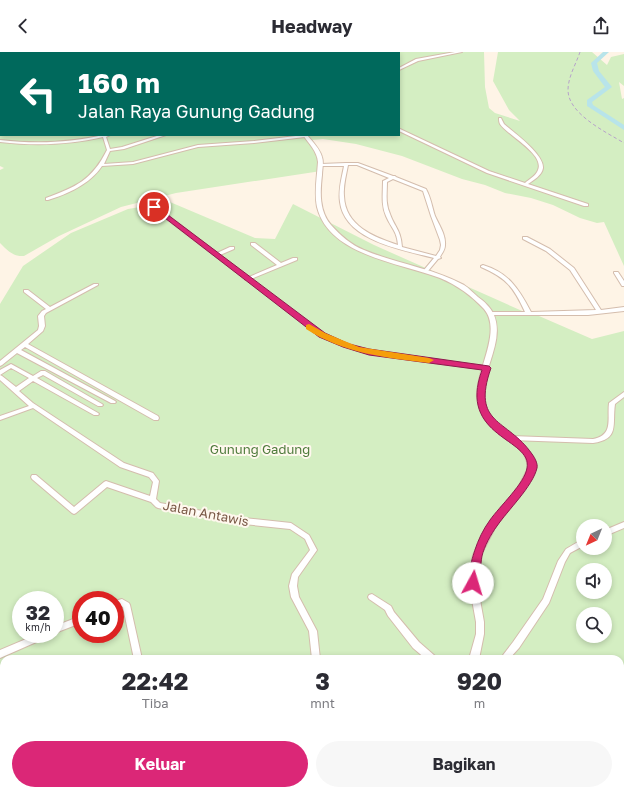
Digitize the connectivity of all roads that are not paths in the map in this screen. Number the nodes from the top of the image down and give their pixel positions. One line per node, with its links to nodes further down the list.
1 (460, 52): 2 (street)
2 (400, 68)
3 (500, 119): 15 (street)
4 (400, 130): 15 (street)
5 (106, 136): 9 (street); 10 (street)
6 (161, 136): 10 (street)
7 (298, 136): 12 (street)
8 (306, 136): 13 (street)
9 (0, 141)
10 (109, 150): 12 (street)
11 (346, 164): 13 (street); 14 (street); 21 (street)
12 (103, 165): 16 (street)
13 (321, 165): 28 (street)
14 (395, 177): 21 (street); 24 (street)
15 (526, 184): 17 (street)
16 (48, 199)
17 (586, 205)
18 (154, 207): 23 (street)
19 (525, 238): 36 (street)
20 (253, 244): 26 (street)
21 (400, 247): 24 (street)
22 (232, 248): 23 (street)
23 (216, 255): 30 (street)
24 (439, 258): 28 (street)
25 (295, 259): 26 (street)
26 (281, 265): 30 (street)
27 (483, 266): 38 (street)
28 (426, 270): 37 (street)
29 (616, 273): 32 (street)
30 (247, 279): 42 (street)
31 (96, 285): 34 (street)
32 (624, 285)
33 (26, 291): 34 (street)
34 (50, 309): 39 (street)
35 (624, 309): 36 (street)
36 (600, 312): 38 (street)
37 (491, 314): 38 (street); 42 (street)
38 (529, 314)
39 (24, 344): 40 (street); 53 (street)
40 (16, 350): 41 (street); 48 (street)
41 (0, 364)
42 (486, 368): 54 (street)
43 (0, 373): 45 (street)
44 (0, 377): 46 (street, Jalan Antawis)
45 (33, 378): 46 (street); 49 (street); 51 (street)
46 (16, 390): 50 (street, Jalan Antawis)
47 (624, 394): 54 (street)
48 (113, 402)
49 (100, 405)
50 (34, 406): 52 (street); 56 (street, Jalan Antawis)
51 (96, 414)
52 (0, 418)
53 (156, 418)
54 (511, 438): 67 (street)
55 (34, 477): 56 (street)
56 (153, 500): 65 (street, Jalan Antawis)
57 (624, 525): 58 (street)
58 (612, 530)
59 (576, 546): 68 (street)
60 (372, 597): 66 (street)
61 (124, 604): 64 (street)
62 (26, 643): 63 (street)
63 (0, 654)
64 (137, 655)
65 (316, 655)
66 (427, 655)
67 (475, 655)
68 (507, 655)

